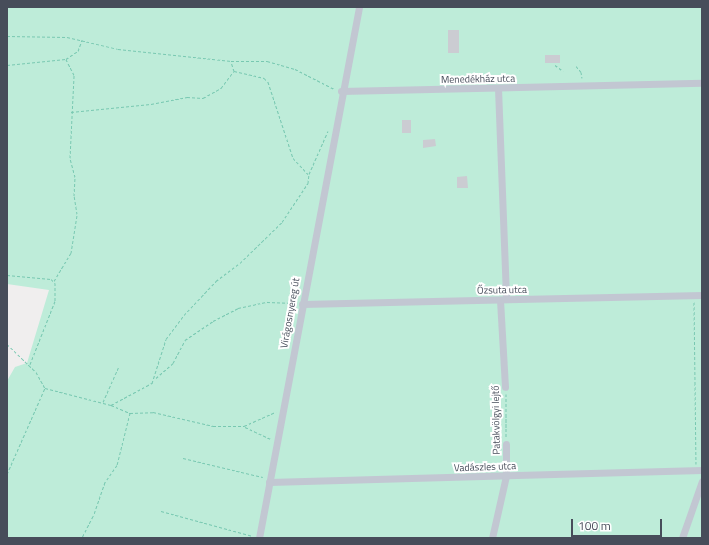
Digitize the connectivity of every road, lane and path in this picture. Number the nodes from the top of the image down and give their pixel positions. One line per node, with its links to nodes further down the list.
1 (359, 7): 14 (street)
2 (7, 36): 3 (path)
3 (82, 40): 4 (path); 5 (path)
4 (66, 59): 6 (path); 15 (path)
5 (231, 61): 9 (path); 14 (path)
6 (7, 65)
7 (555, 65): 10 (path)
8 (576, 66): 12 (path)
9 (234, 71): 15 (path); 17 (path)
10 (564, 71)
11 (702, 83): 12 (street, Menedékház utca)
12 (582, 87): 13 (street, Menedékház utca)
13 (498, 88): 14 (street, Menedékház utca); 22 (street, Patakvölgyi lejtő)
14 (341, 91): 16 (street, Virágosnyereg út)
15 (70, 112): 19 (path)
16 (335, 126): 17 (path); 23 (street, Virágosnyereg út)
17 (309, 174): 27 (path)
18 (7, 275): 19 (path)
19 (54, 281): 25 (path)
20 (694, 295): 21 (street, Őzsuta utca); 22 (street, Őzsuta utca); 38 (path)
21 (702, 295)
22 (503, 300): 23 (street, Őzsuta utca); 28 (street, Patakvölgyi lejtő)
23 (302, 304): 27 (path); 32 (street, Virágosnyereg út)
24 (7, 344): 25 (path)
25 (30, 364): 29 (path)
26 (119, 366): 30 (path)
27 (154, 379): 31 (path)
28 (506, 387): 36 (path, Patakvölgyi lejtő)
29 (45, 388): 30 (path); 39 (path)
30 (103, 403): 31 (path)
31 (111, 405): 33 (path)
32 (283, 409): 34 (path); 35 (street, Virágosnyereg út)
33 (130, 413): 34 (path); 44 (path)
34 (244, 426): 35 (path)
35 (277, 442): 41 (street, Virágosnyereg út)
36 (506, 444): 40 (street, Patakvölgyi lejtő)
37 (183, 458): 41 (path)
38 (699, 470): 40 (street, Vadászles utca)
39 (7, 474)
40 (506, 476): 41 (street, Vadászles utca); 46 (street, Patakvölgyi lejtő)
41 (269, 480): 45 (street, Virágosnyereg út)
42 (702, 481): 47 (street)
43 (161, 511): 45 (path)
44 (82, 538)
45 (259, 538)
46 (492, 538)
47 (682, 538)

